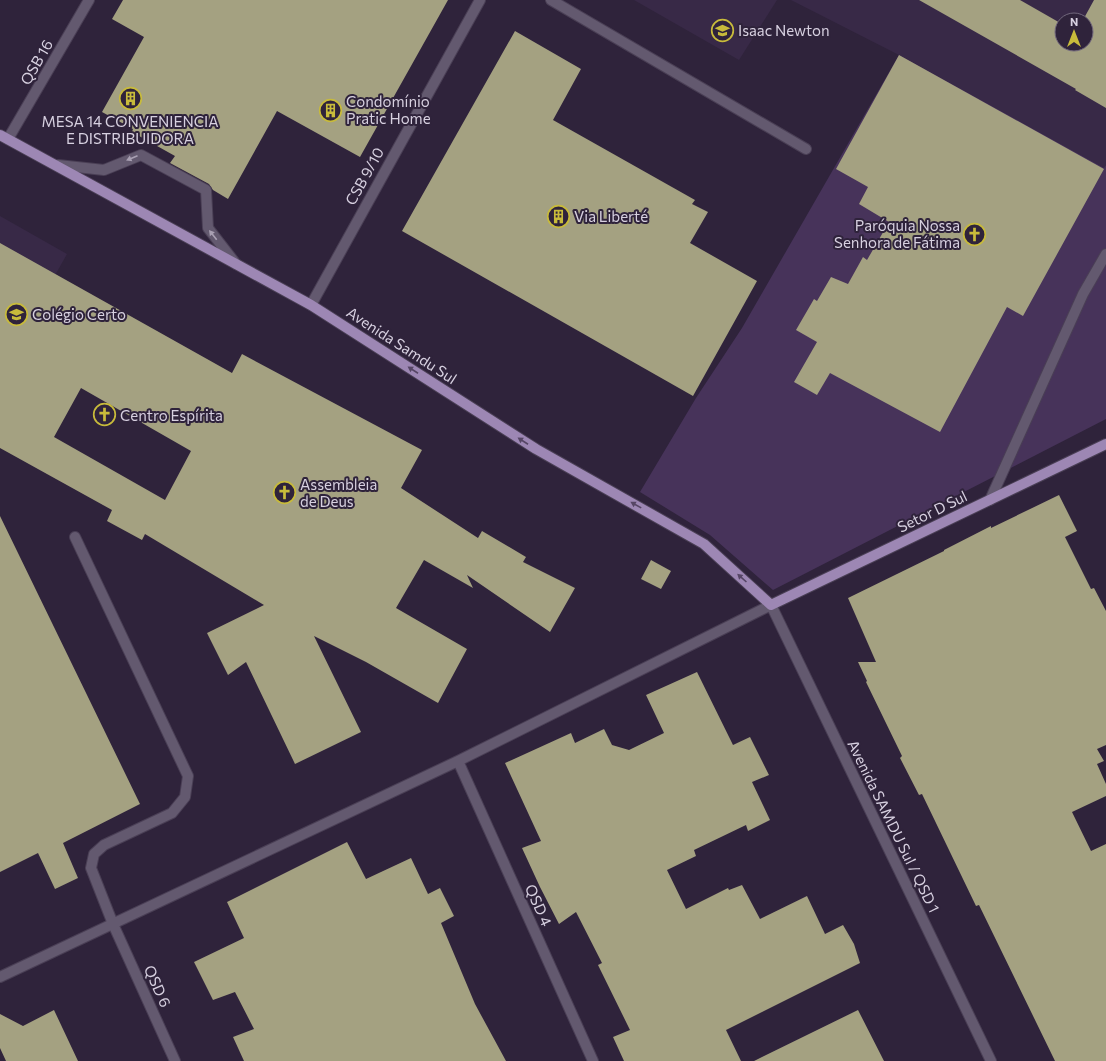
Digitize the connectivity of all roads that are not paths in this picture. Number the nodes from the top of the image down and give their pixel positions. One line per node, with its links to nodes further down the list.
1 (89, 0): 4 (street, QSB 16)
2 (480, 0): 9 (street, CSB 9/10)
3 (551, 0): 5 (street)
4 (4, 137): 6 (main road, Avenida Samdu Sul)
5 (806, 149)
6 (58, 165): 8 (main road, Avenida Samdu Sul); 8 (street, one-way to 6)
7 (1106, 254): 11 (street)
8 (237, 266): 9 (main road, Avenida Samdu Sul)
9 (311, 305): 13 (main road, Avenida Samdu Sul, one-way to 9)
10 (1105, 447): 11 (main road, Setor D Sul)
11 (990, 500): 13 (main road, Setor D Sul)
12 (76, 537): 15 (street, QSD 6)
13 (771, 605): 14 (street); 19 (street, Avenida SAMDU Sul / QSD 1)
14 (458, 761): 15 (street); 18 (street, QSD 4)
15 (113, 924): 16 (street); 17 (street, QSD 6)
16 (0, 977)
17 (175, 1061)
18 (593, 1061)
19 (991, 1061)

